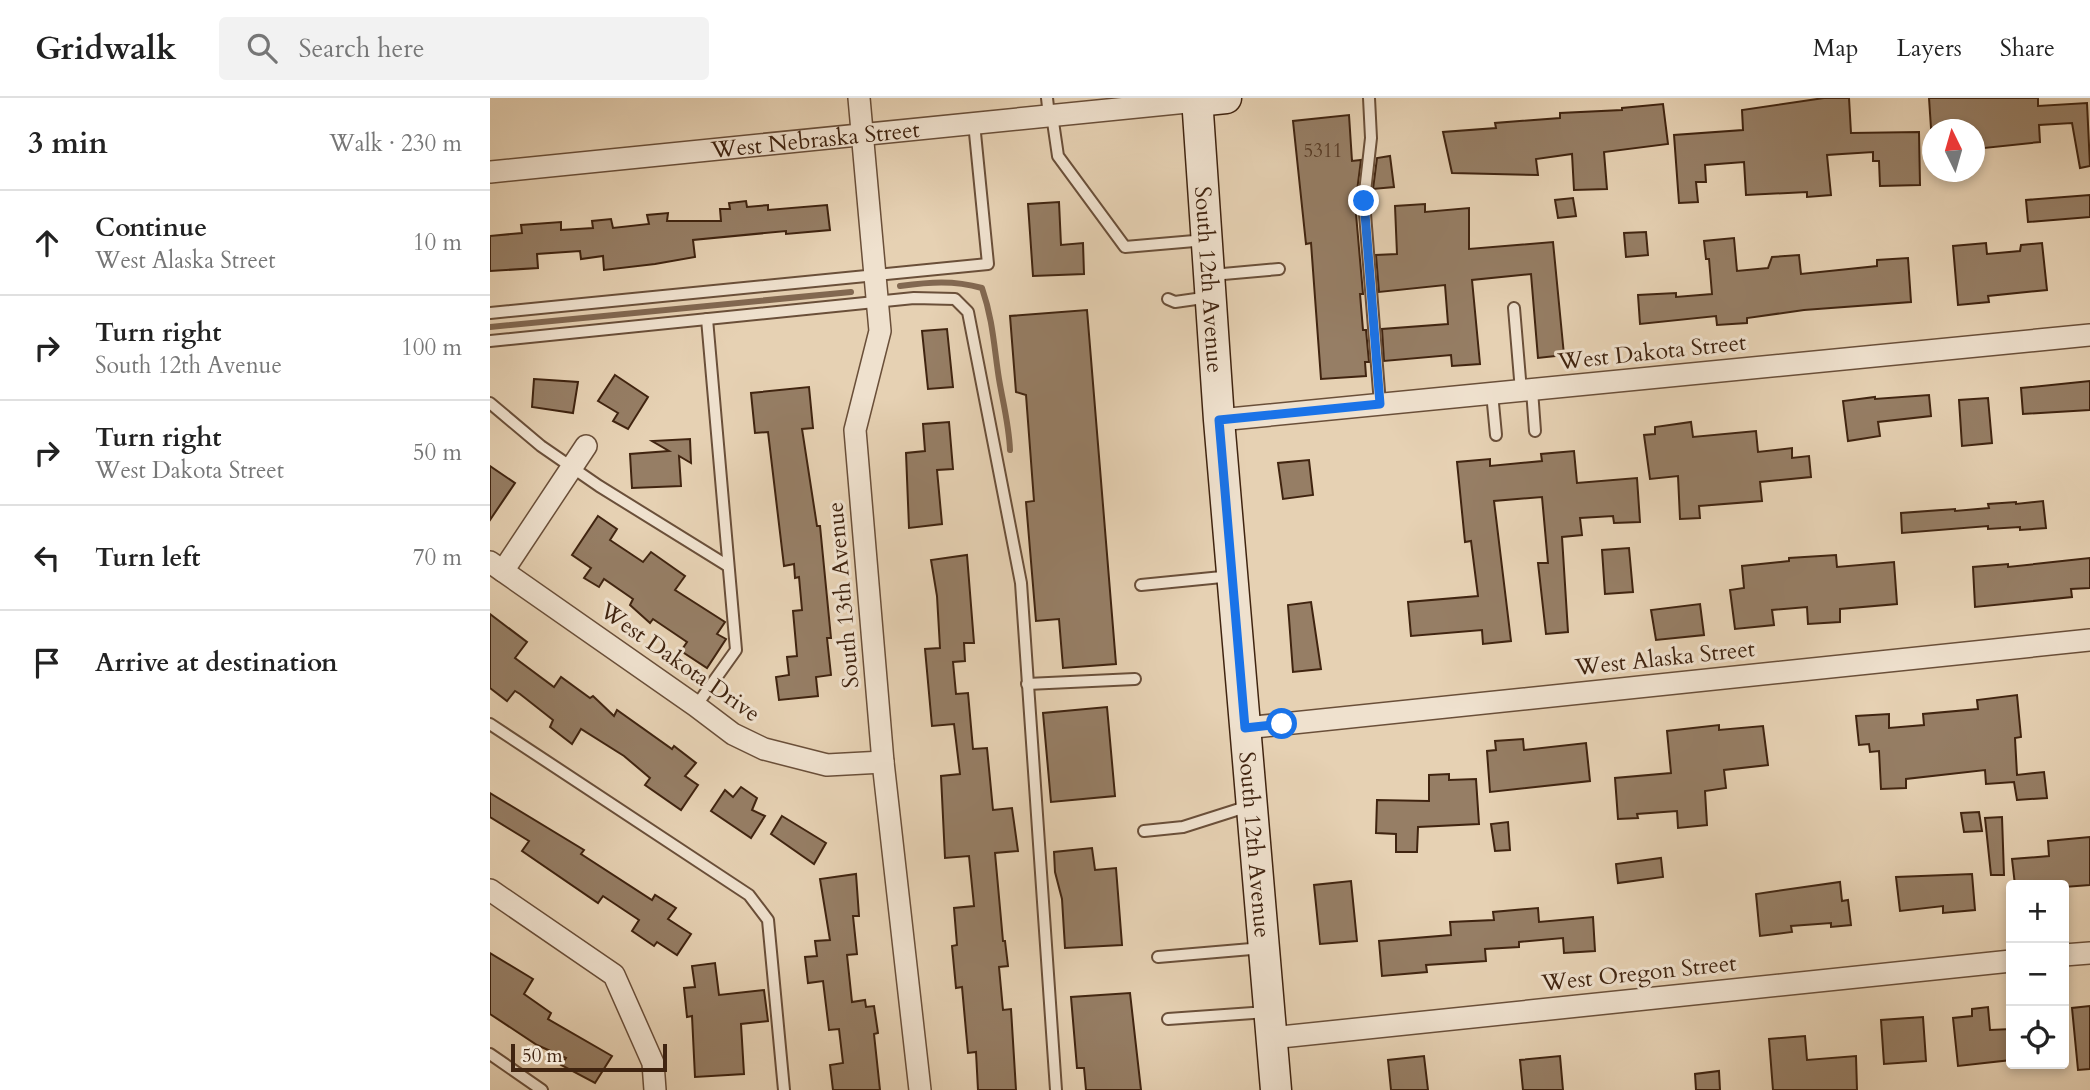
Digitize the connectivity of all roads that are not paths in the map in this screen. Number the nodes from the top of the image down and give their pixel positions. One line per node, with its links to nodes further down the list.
1 (859, 98): 7 (street, South 13th Avenue)
2 (1369, 98): 23 (lane)
3 (1207, 99): 4 (street, West Nebraska Street); 9 (main road, South 12th Avenue)
4 (1119, 103): 5 (street, West Nebraska Street)
5 (1049, 110): 6 (street, West Nebraska Street); 9 (lane)
6 (974, 123): 7 (street, West Nebraska Street); 11 (lane)
7 (863, 135): 8 (street, West Nebraska Street); 11 (street, South 13th Avenue)
8 (490, 172)
9 (1207, 240): 12 (main road, South 12th Avenue)
10 (1279, 269): 12 (lane)
11 (876, 275): 14 (street, South 13th Avenue); 16 (lane)
12 (1210, 286): 13 (lane); 24 (main road, South 12th Avenue)
13 (1168, 299)
14 (879, 302): 17 (lane); 35 (lane); 39 (street, South 13th Avenue)
15 (1514, 308): 20 (lane)
16 (490, 313)
17 (707, 319): 19 (lane); 29 (lane)
18 (2090, 335): 20 (street, West Dakota Street)
19 (490, 341)
20 (1527, 390): 21 (street, West Dakota Street); 25 (lane)
21 (1492, 393): 23 (street, West Dakota Street); 26 (lane)
22 (490, 403): 28 (lane)
23 (1380, 404): 24 (street, West Dakota Street)
24 (1219, 420): 31 (main road, South 12th Avenue)
25 (1535, 431)
26 (1496, 435)
27 (586, 446): 28 (street, West Dakota Drive)
28 (572, 467): 29 (lane); 30 (street, West Dakota Drive)
29 (728, 566): 36 (lane)
30 (496, 567): 36 (street, West Dakota Drive)
31 (1232, 576): 32 (lane); 38 (main road, South 12th Avenue)
32 (1141, 585)
33 (2090, 640): 38 (street, West Alaska Street)
34 (1135, 679): 35 (lane)
35 (1027, 684): 55 (lane)
36 (696, 706): 39 (street, West Dakota Drive)
37 (490, 724): 53 (lane)
38 (1245, 728): 40 (main road, South 12th Avenue)
39 (883, 762): 54 (street, South 13th Avenue)
40 (1252, 805): 41 (lane); 43 (main road, South 12th Avenue)
41 (1144, 831)
42 (490, 890): 52 (street)
43 (1264, 948): 46 (lane); 49 (main road, South 12th Avenue)
44 (2090, 953): 45 (street)
45 (2069, 955)
46 (1158, 957)
47 (2006, 961): 49 (street, West Oregon Street)
48 (1168, 1020): 49 (lane)
49 (1270, 1025): 56 (main road, South 12th Avenue)
50 (490, 1054): 51 (lane)
51 (542, 1090)
52 (655, 1090)
53 (785, 1090)
54 (920, 1090)
55 (1056, 1090)
56 (1276, 1090)

